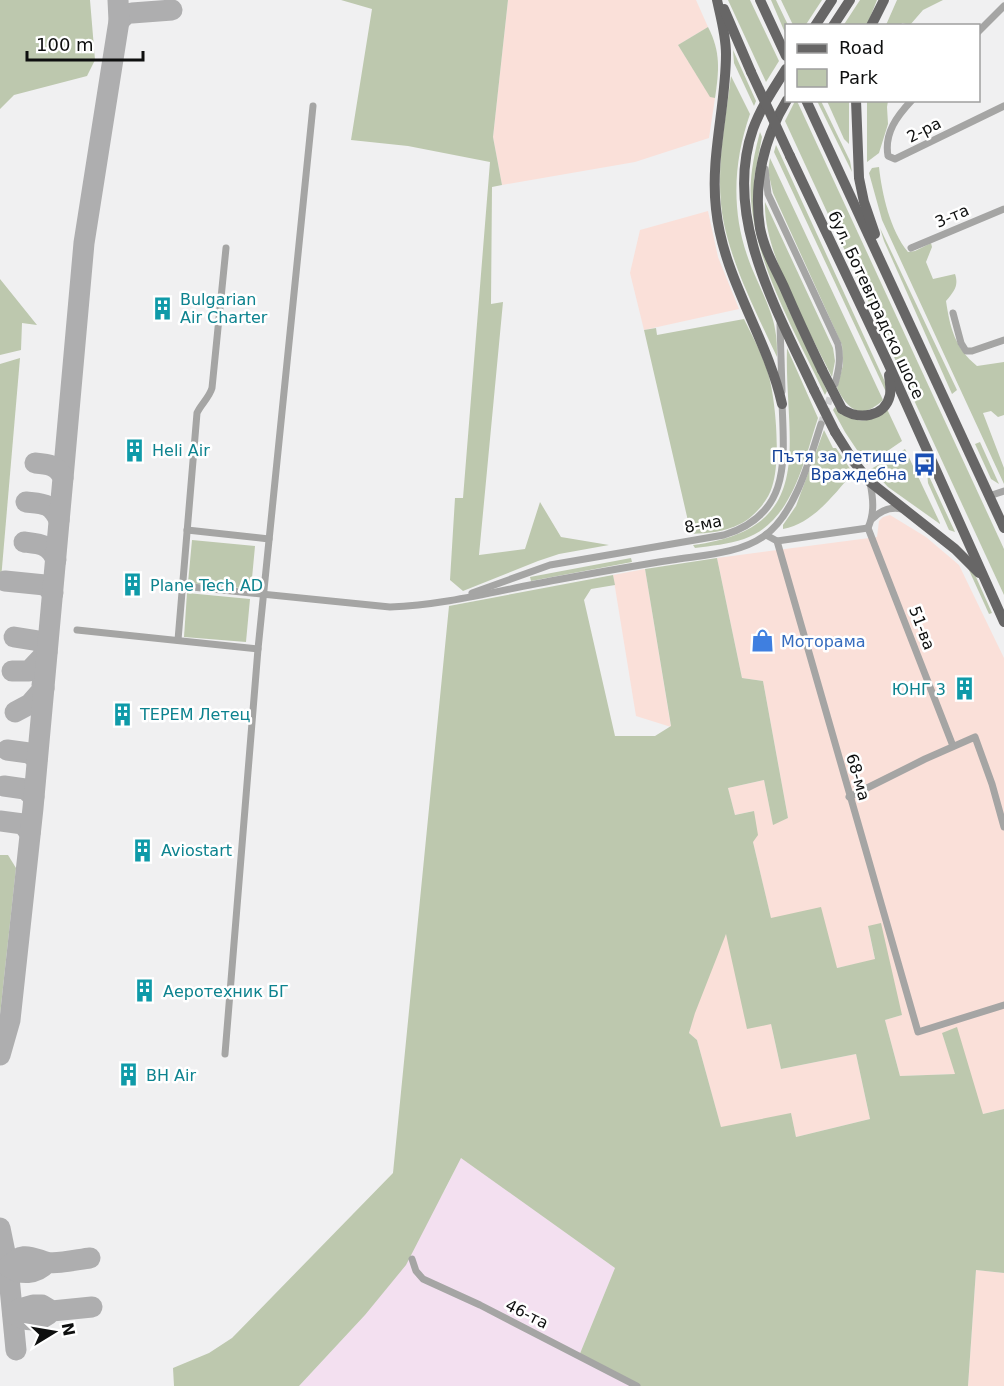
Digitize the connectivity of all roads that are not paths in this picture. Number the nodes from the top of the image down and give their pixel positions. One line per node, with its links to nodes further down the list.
1 (719, 0): 27 (main road, бул. Ботевградско шосе, bridge); 29 (main road)
2 (760, 0): 11 (main road)
3 (832, 0): 7 (main road)
4 (850, 0): 8 (main road)
5 (884, 0): 9 (main road)
6 (1004, 6): 10 (street)
7 (816, 24)
8 (834, 24)
9 (873, 24)
10 (980, 30)
11 (785, 55)
12 (785, 71): 24 (main road)
13 (786, 102): 19 (main road)
14 (807, 102): 26 (main road, бул. Ботевградско шосе)
15 (856, 102): 26 (main road)
16 (910, 102): 18 (street, 2-ра)
17 (313, 106): 40 (street)
18 (1004, 106)
19 (771, 134): 27 (main road, bridge); 28 (street)
20 (1004, 208): 22 (street, 3-та)
21 (226, 248): 38 (street)
22 (911, 248)
23 (953, 313): 25 (street)
24 (780, 316): 29 (street, 8-ма); 31 (main road, bridge)
25 (1004, 340)
26 (918, 343): 33 (main road, бул. Ботевградско шосе)
27 (888, 363): 44 (main road, бул. Ботевградско шосе)
28 (835, 384)
29 (782, 404): 42 (street, 8-ма)
30 (821, 424): 39 (street, 8-ма)
31 (870, 482): 34 (main road); 35 (street)
32 (1004, 491): 33 (street)
33 (989, 496): 37 (main road, бул. Ботевградско шосе)
34 (906, 510): 35 (street); 44 (main road)
35 (872, 519): 36 (street)
36 (868, 528): 41 (street); 52 (street, 51-ва)
37 (1004, 528)
38 (186, 530): 40 (street); 45 (street)
39 (766, 535): 41 (street); 43 (street, 8-ма)
40 (269, 539): 46 (street)
41 (777, 540): 53 (street, 68-ма)
42 (682, 542): 43 (street); 47 (street, 8-ма)
43 (685, 558): 47 (street, 8-ма)
44 (984, 579): 48 (main road, бул. Ботевградско шосе)
45 (182, 586): 46 (street, 8-ма); 50 (street)
46 (263, 594): 47 (street, 8-ма); 51 (street)
47 (449, 601)
48 (1004, 622)
49 (77, 630): 50 (street)
50 (178, 640): 51 (street)
51 (258, 649): 56 (street)
52 (953, 746): 53 (street); 54 (street)
53 (849, 797): 55 (street, 68-ма)
54 (1004, 827)
55 (1004, 1005)
56 (225, 1054)
57 (412, 1260): 58 (street, 46-та)
58 (638, 1386)

